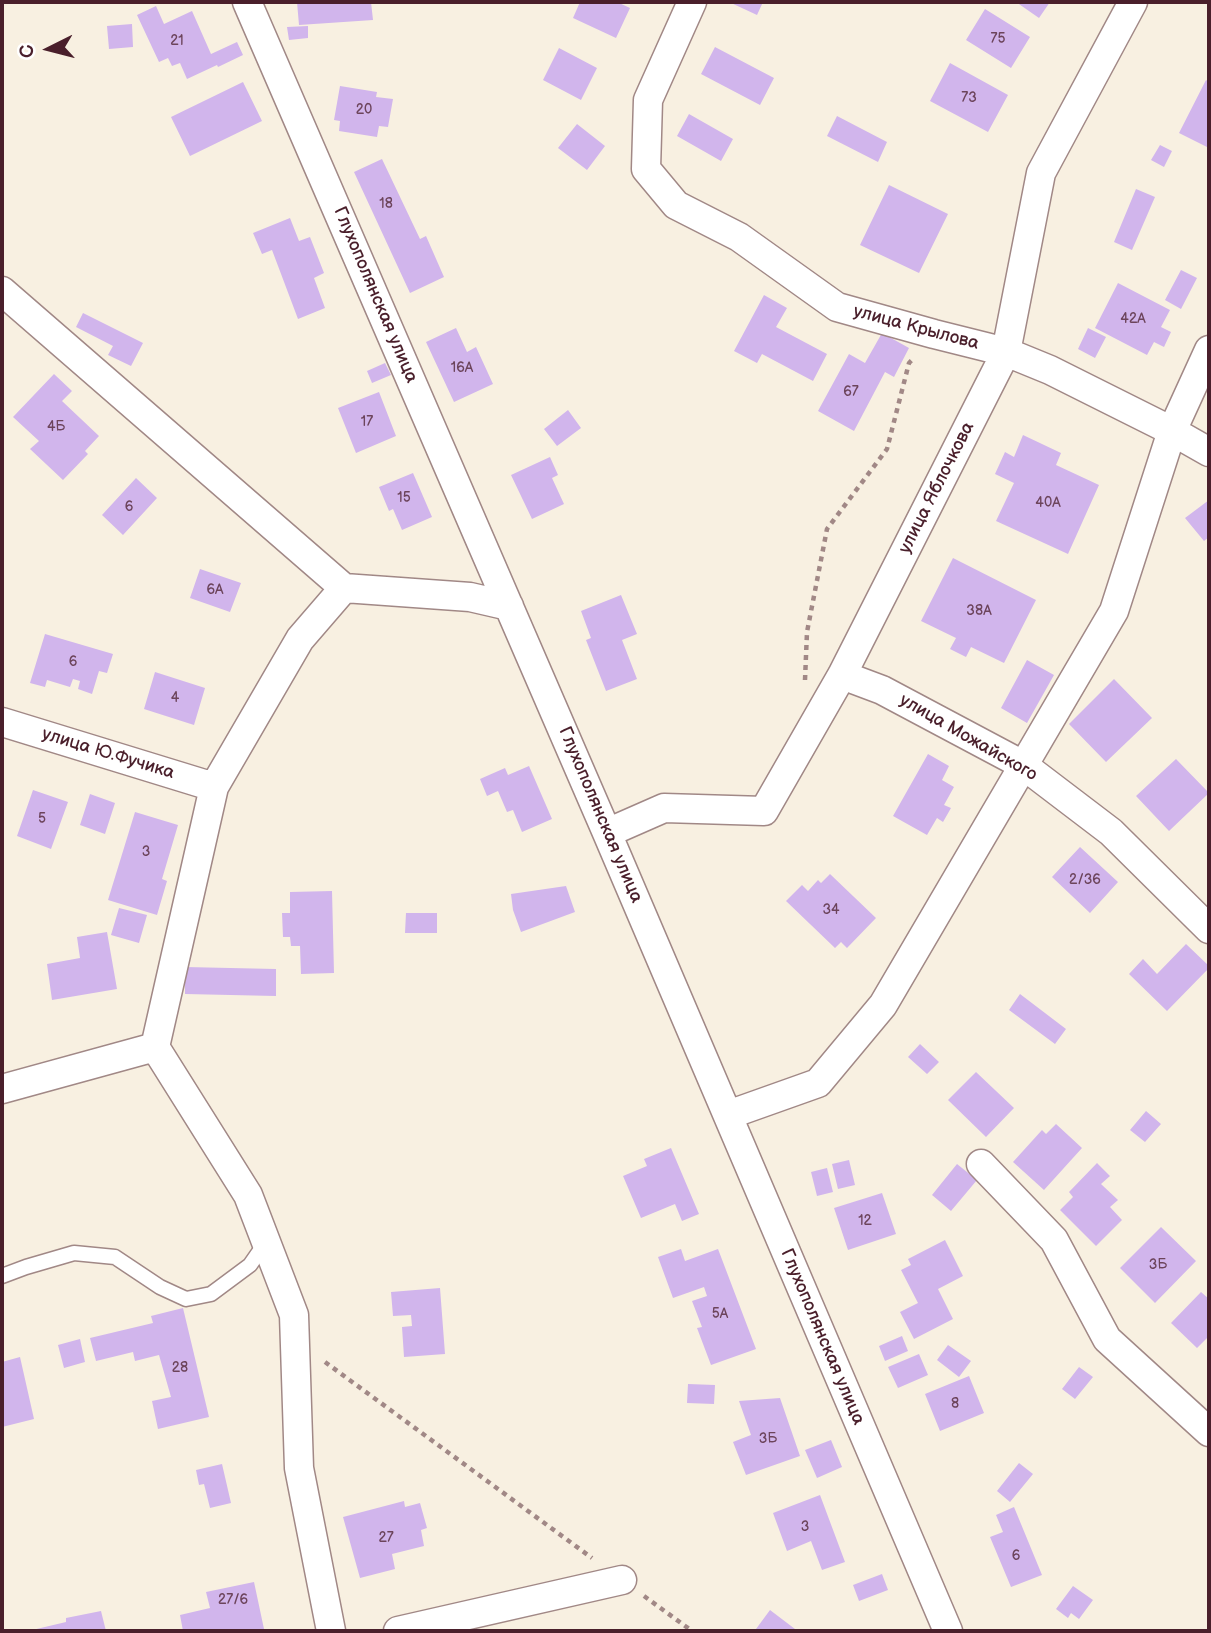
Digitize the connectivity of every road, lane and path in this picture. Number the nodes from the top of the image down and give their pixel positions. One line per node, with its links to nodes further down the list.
1 (692, 2): 5 (street, улица Крылова)
2 (1133, 2): 7 (street, улица Яблочкова)
3 (249, 3): 11 (street, Глухополянская улица)
4 (2, 291): 10 (street)
5 (934, 334): 7 (street, улица Крылова); 13 (path)
6 (1209, 350): 8 (street)
7 (1006, 352): 8 (street, улица Крылова); 12 (street, улица Яблочкова)
8 (1172, 431): 9 (street, улица Крылова); 15 (street)
9 (1209, 452)
10 (344, 589): 11 (street); 16 (street)
11 (509, 606): 17 (street, Глухополянская улица)
12 (842, 675): 15 (street, улица Можайского); 17 (street, улица Яблочкова)
13 (804, 688)
14 (2, 722): 16 (street, улица Ю.Фучика)
15 (1023, 765): 18 (street, улица Можайского); 21 (street)
16 (214, 787): 19 (street)
17 (607, 832): 21 (street, Глухополянская улица)
18 (1209, 929)
19 (155, 1047): 20 (street); 23 (street)
20 (2, 1089)
21 (728, 1115): 31 (street, Глухополянская улица)
22 (981, 1164): 26 (street)
23 (266, 1242): 24 (lane); 25 (street)
24 (2, 1276)
25 (296, 1341): 27 (path); 28 (street)
26 (1209, 1432)
27 (622, 1580): 29 (street); 30 (path)
28 (331, 1631)
29 (398, 1631)
30 (692, 1631)
31 (947, 1631)

